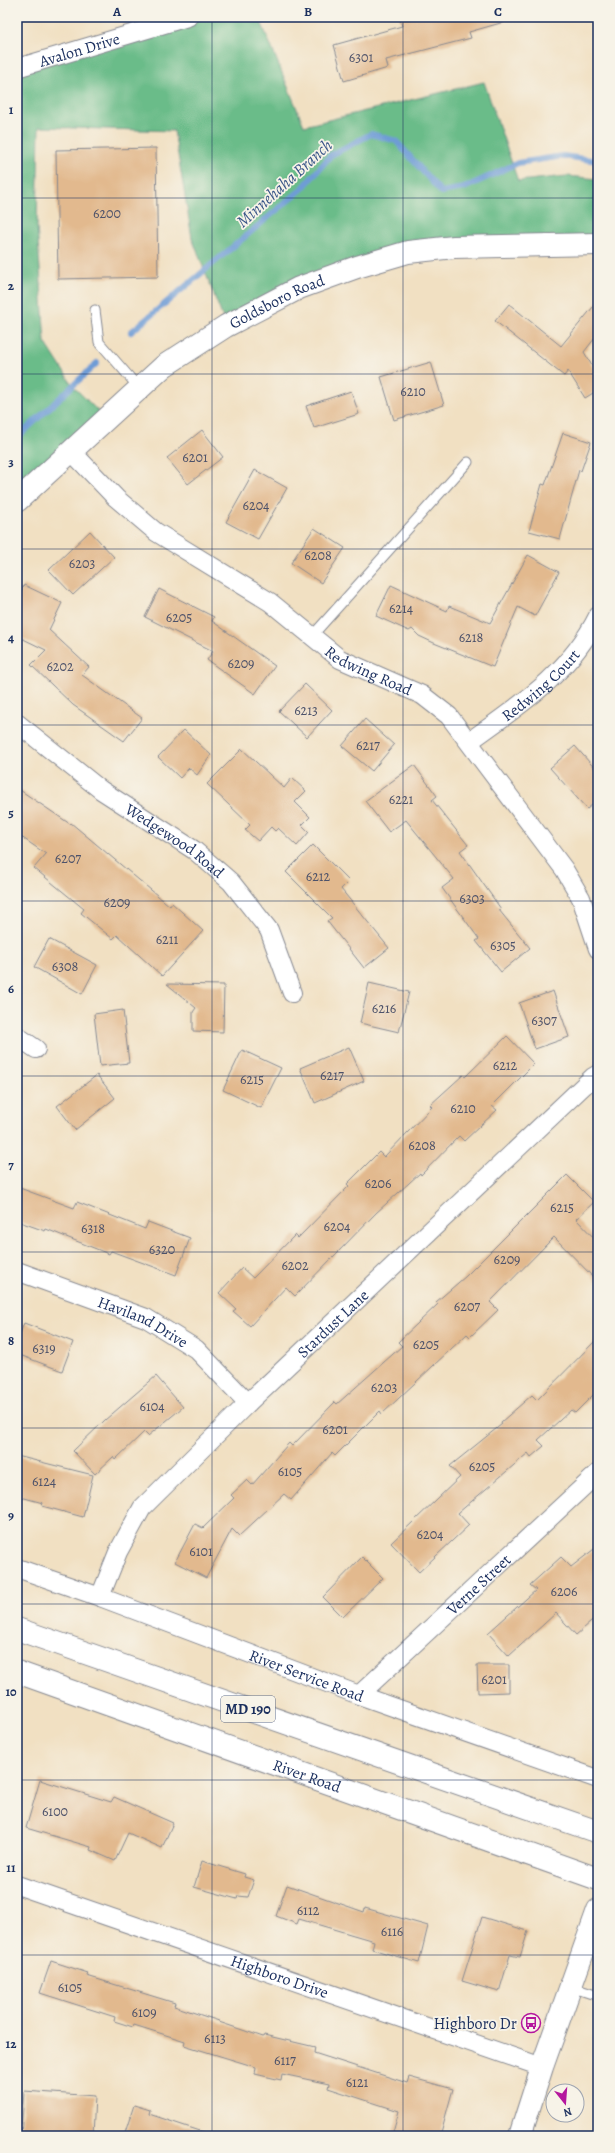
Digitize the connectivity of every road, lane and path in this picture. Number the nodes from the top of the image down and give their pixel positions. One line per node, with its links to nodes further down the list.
1 (188, 17): 2 (street, Avalon Drive)
2 (17, 68)
3 (598, 244): 5 (main road, Goldsboro Road)
4 (95, 310): 5 (lane)
5 (140, 389): 6 (main road, Goldsboro Road)
6 (72, 452): 8 (main road, Goldsboro Road); 10 (street, Redwing Road)
7 (468, 462): 10 (lane)
8 (17, 501)
9 (598, 616): 12 (street, Redwing Court)
10 (312, 636): 12 (street, Redwing Road)
11 (17, 723): 14 (street, Wedgewood Road)
12 (470, 741): 13 (street, Redwing Road)
13 (598, 949)
14 (292, 992)
15 (17, 1036): 16 (street)
16 (36, 1049)
17 (598, 1074): 19 (street, Stardust Lane)
18 (17, 1271): 19 (street, Haviland Drive)
19 (248, 1403): 22 (street, Stardust Lane)
20 (598, 1473): 25 (street, Verne Street)
21 (17, 1568): 22 (street, River Service Road)
22 (100, 1597): 25 (street, River Service Road)
23 (17, 1629): 27 (main road, MD 190)
24 (17, 1672): 28 (main road, River Road / MD 190)
25 (359, 1694): 26 (street, River Service Road)
26 (598, 1780)
27 (598, 1832)
28 (598, 1879)
29 (17, 1885): 33 (street, Highboro Drive)
30 (598, 1910): 31 (main road)
31 (571, 1987): 32 (lane); 33 (main road)
32 (598, 1996)
33 (542, 2067): 34 (main road)
34 (520, 2136)

